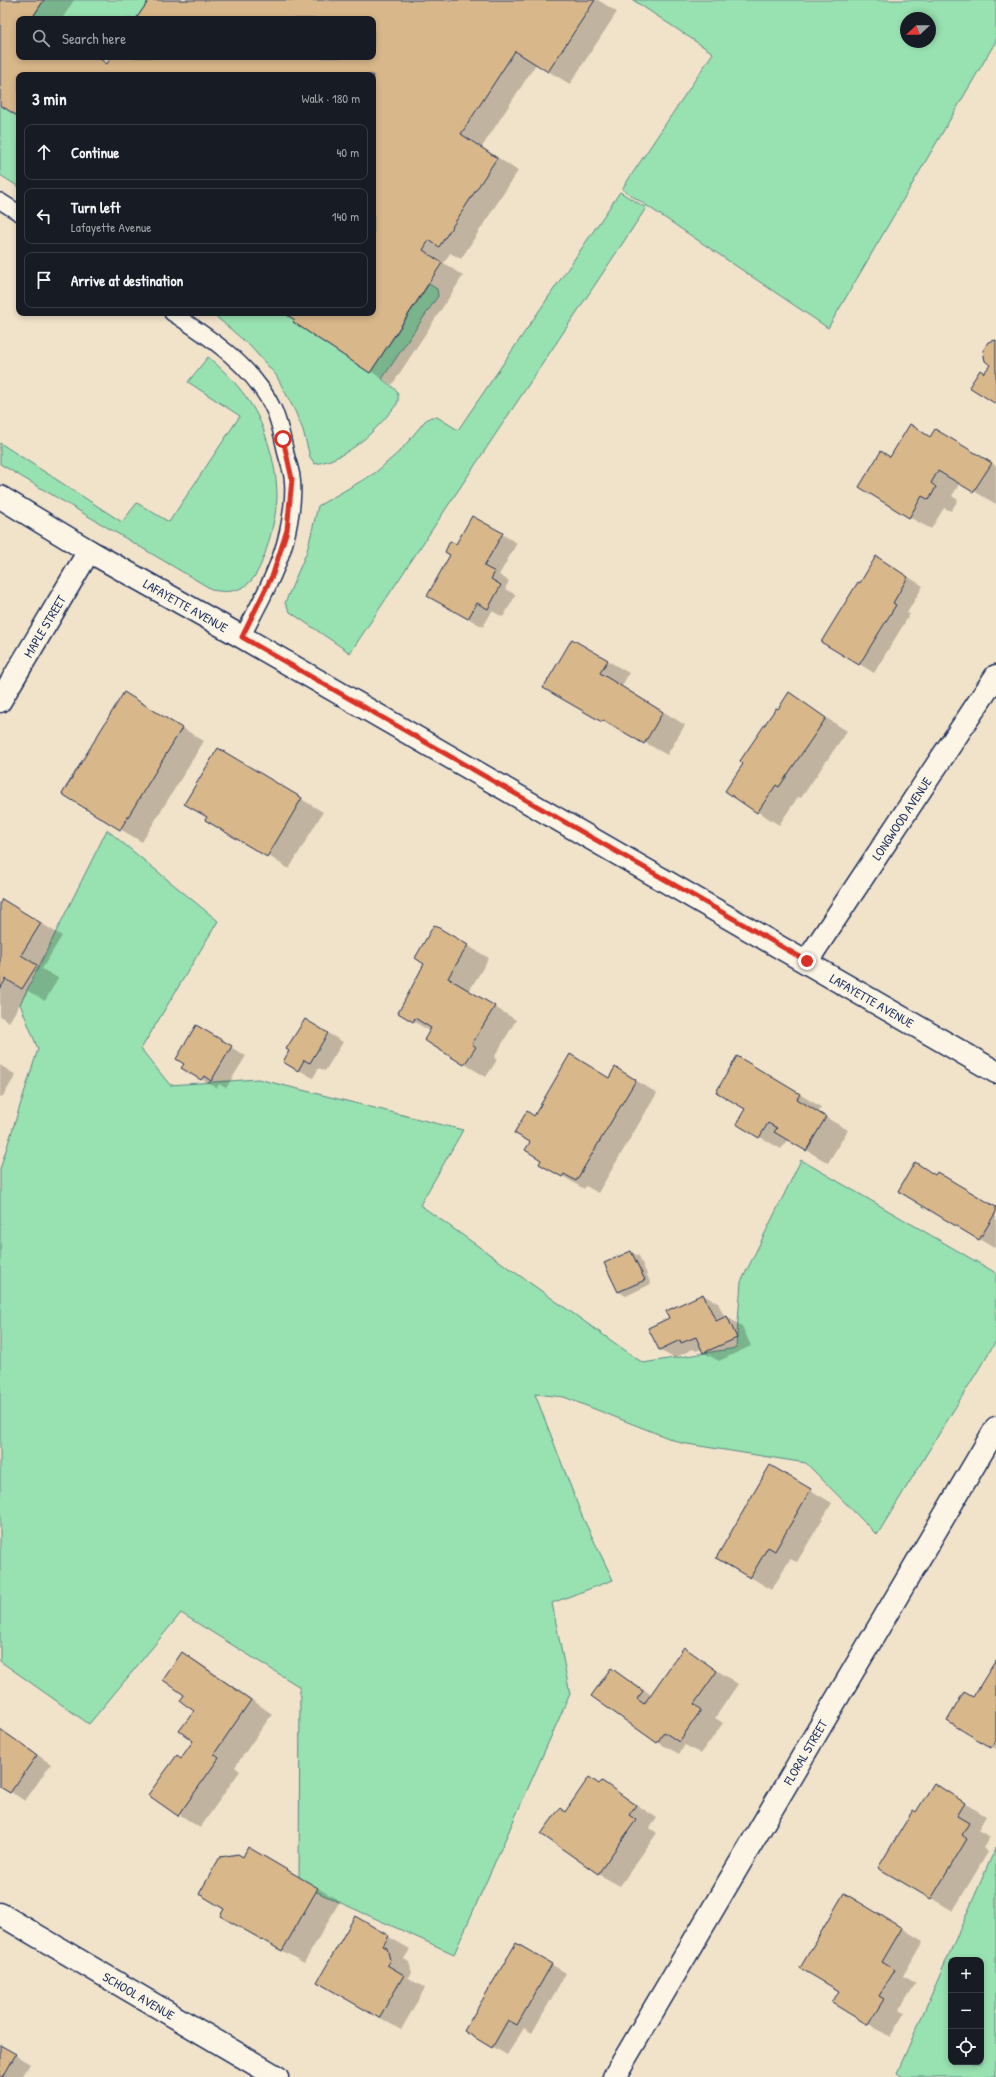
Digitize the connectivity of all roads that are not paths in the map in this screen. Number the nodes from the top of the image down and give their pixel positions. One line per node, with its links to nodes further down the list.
1 (0, 201): 2 (lane)
2 (16, 211)
3 (177, 316): 6 (lane)
4 (0, 497): 5 (street, LAFAYETTE AVENUE)
5 (89, 551): 6 (street, LAFAYETTE AVENUE); 8 (street, MAPLE STREET)
6 (242, 637): 9 (street, LAFAYETTE AVENUE)
7 (996, 676): 9 (street, LONGWOOD AVENUE)
8 (0, 701)
9 (807, 961): 10 (street, LAFAYETTE AVENUE)
10 (996, 1072)
11 (996, 1428): 14 (street, FLORAL STREET)
12 (0, 1914): 13 (street, SCHOOL AVENUE)
13 (277, 2077)
14 (614, 2077)

